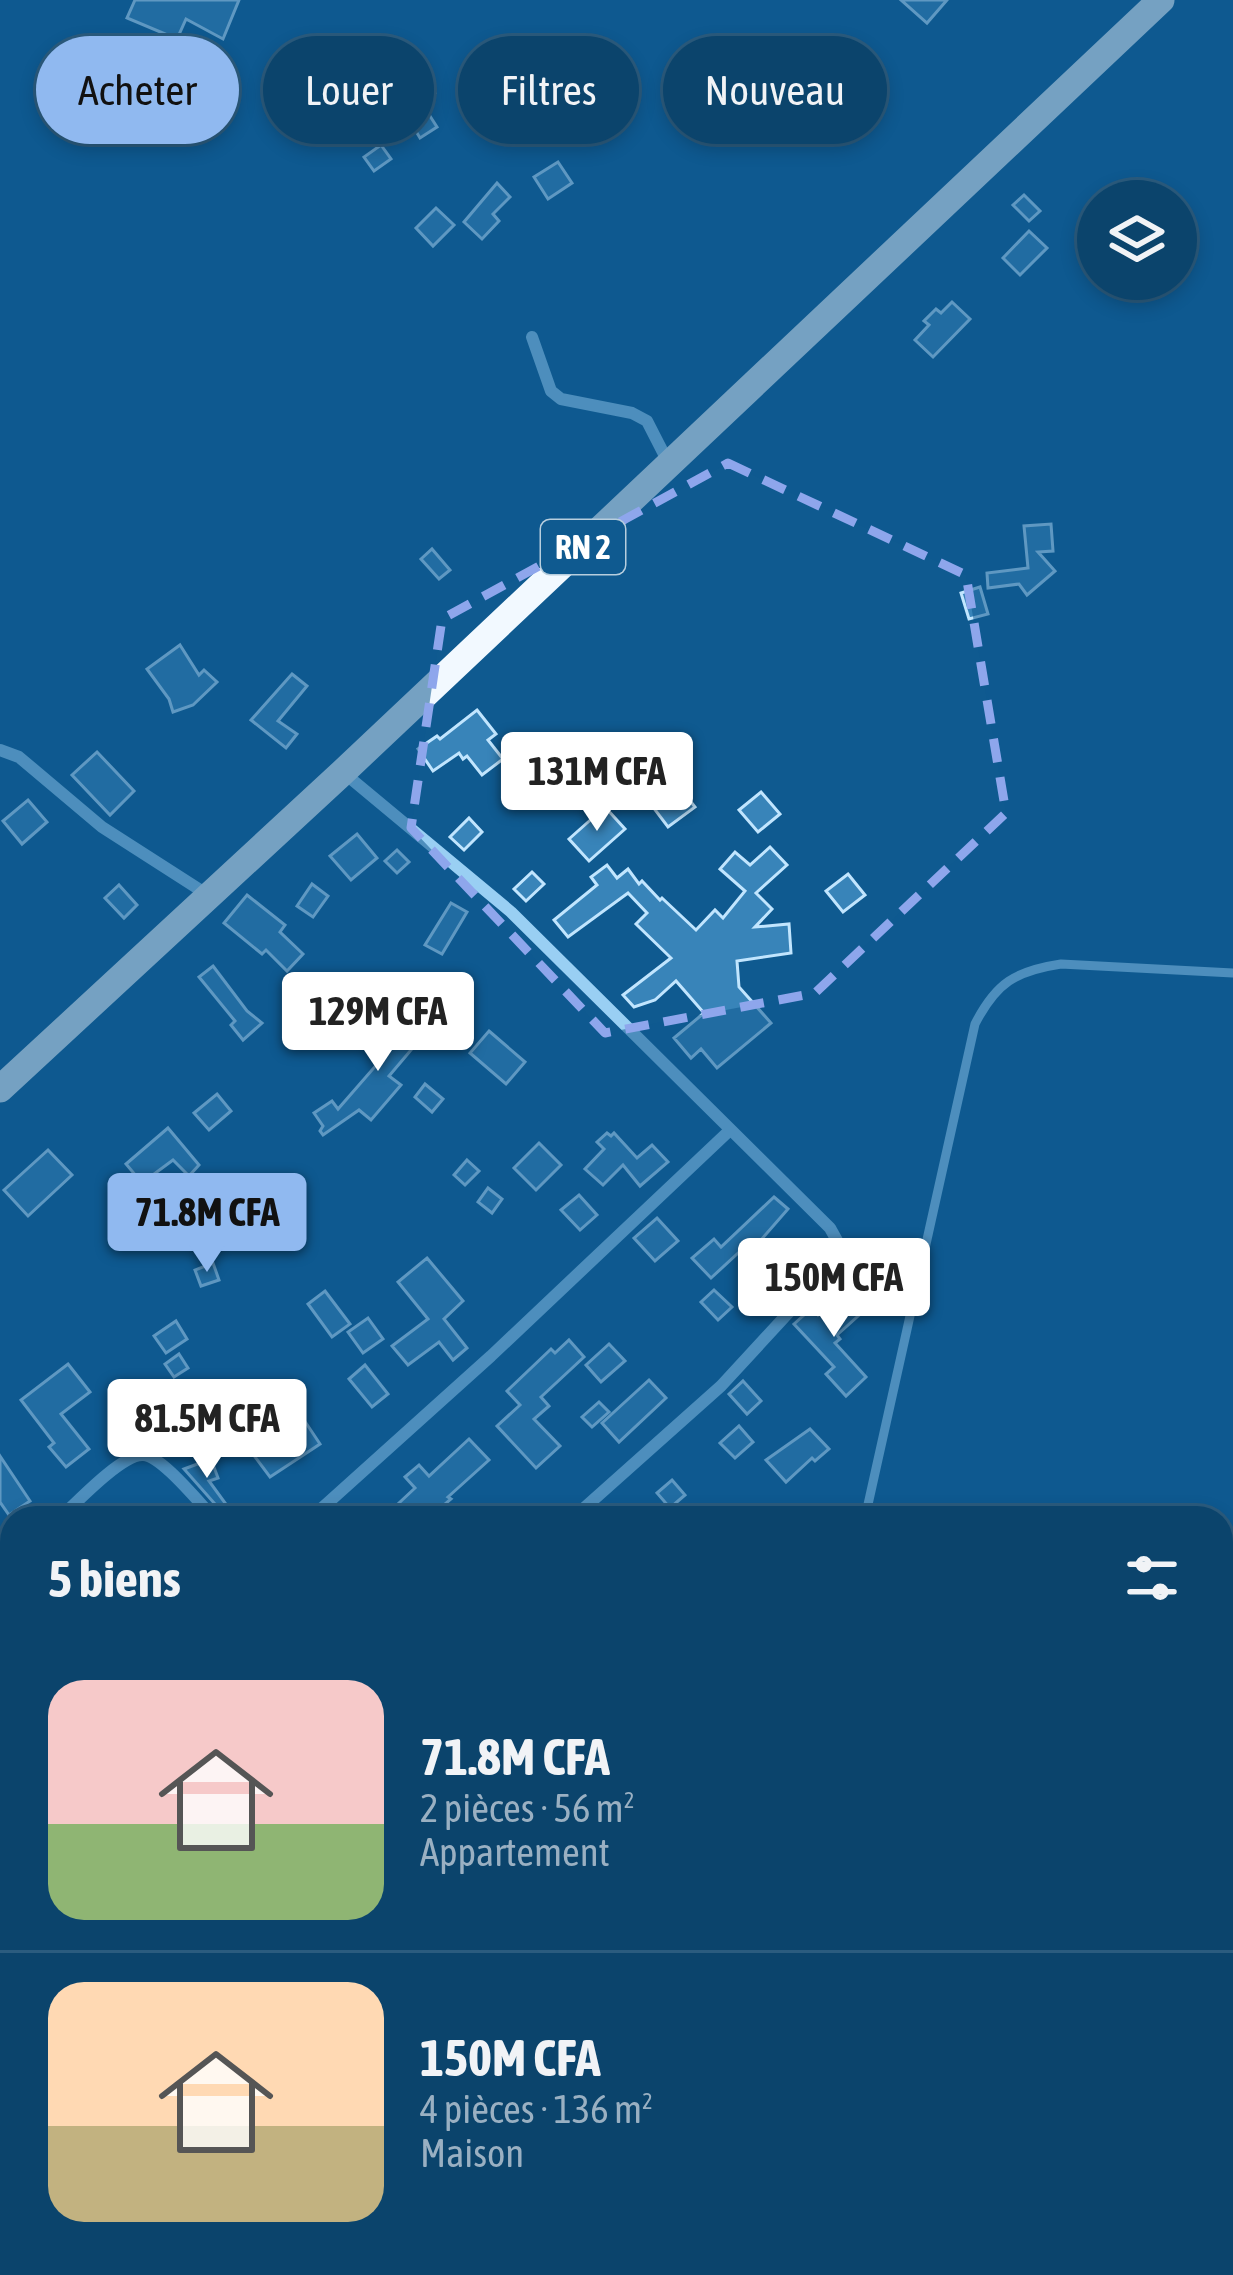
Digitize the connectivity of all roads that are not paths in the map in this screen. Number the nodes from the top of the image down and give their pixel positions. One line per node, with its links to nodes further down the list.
1 (1162, 0): 3 (highway, RN 2)
2 (532, 337): 3 (street)
3 (670, 465): 5 (highway, RN 2)
4 (0, 750): 6 (street)
5 (343, 772): 6 (highway, RN 2); 9 (street)
6 (209, 896): 8 (highway, RN 2)
7 (1233, 973): 14 (lane)
8 (0, 1089)
9 (729, 1131): 12 (street); 13 (street)
10 (74, 1506): 11 (street)
11 (202, 1506)
12 (324, 1506)
13 (586, 1506)
14 (868, 1506)

